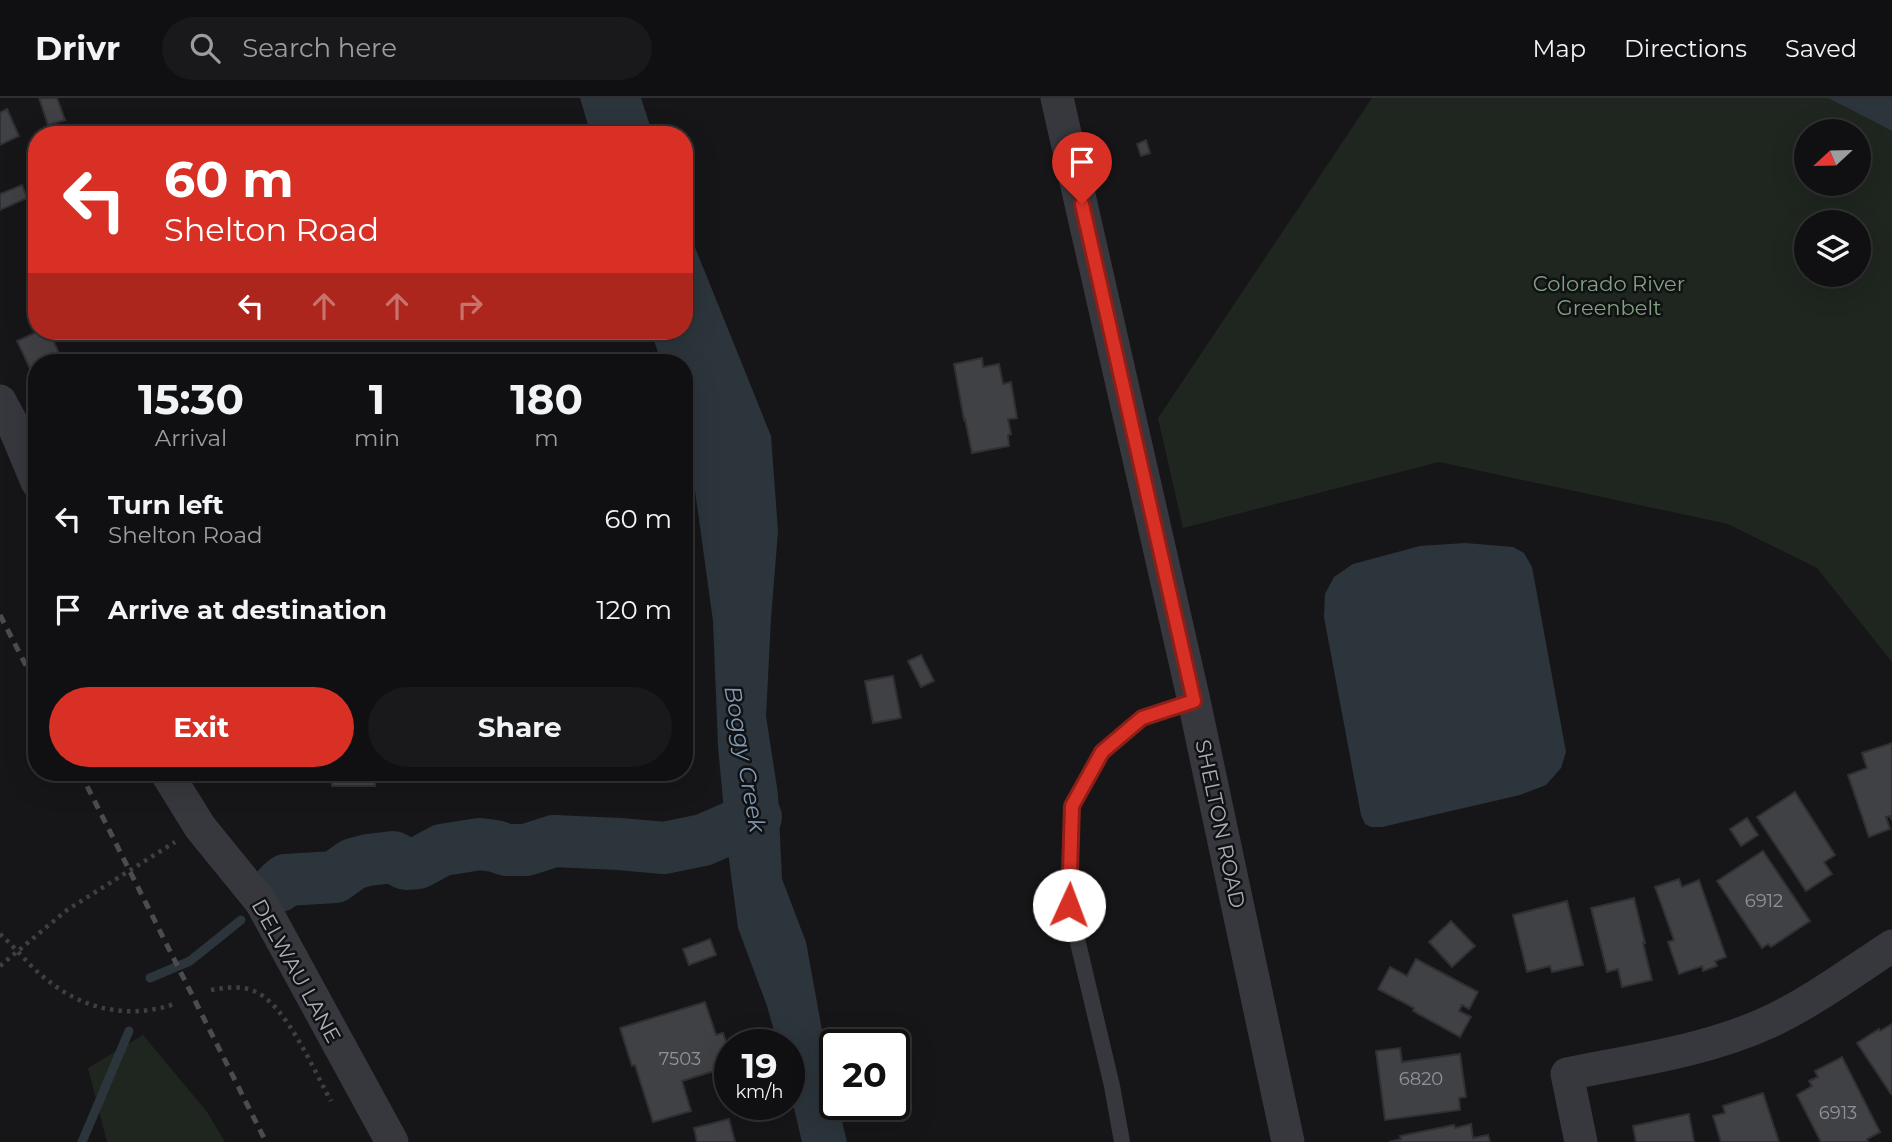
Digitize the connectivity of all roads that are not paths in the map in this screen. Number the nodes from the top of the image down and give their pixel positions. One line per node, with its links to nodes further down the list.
1 (1057, 98): 4 (street, SHELTON ROAD)
2 (0, 401): 3 (street)
3 (28, 460)
4 (1194, 701): 8 (lane); 9 (street, SHELTON ROAD)
5 (172, 781): 7 (street, DELWAU LANE)
6 (1892, 946): 10 (street)
7 (392, 1142)
8 (1122, 1142)
9 (1288, 1142)
10 (1581, 1142)

